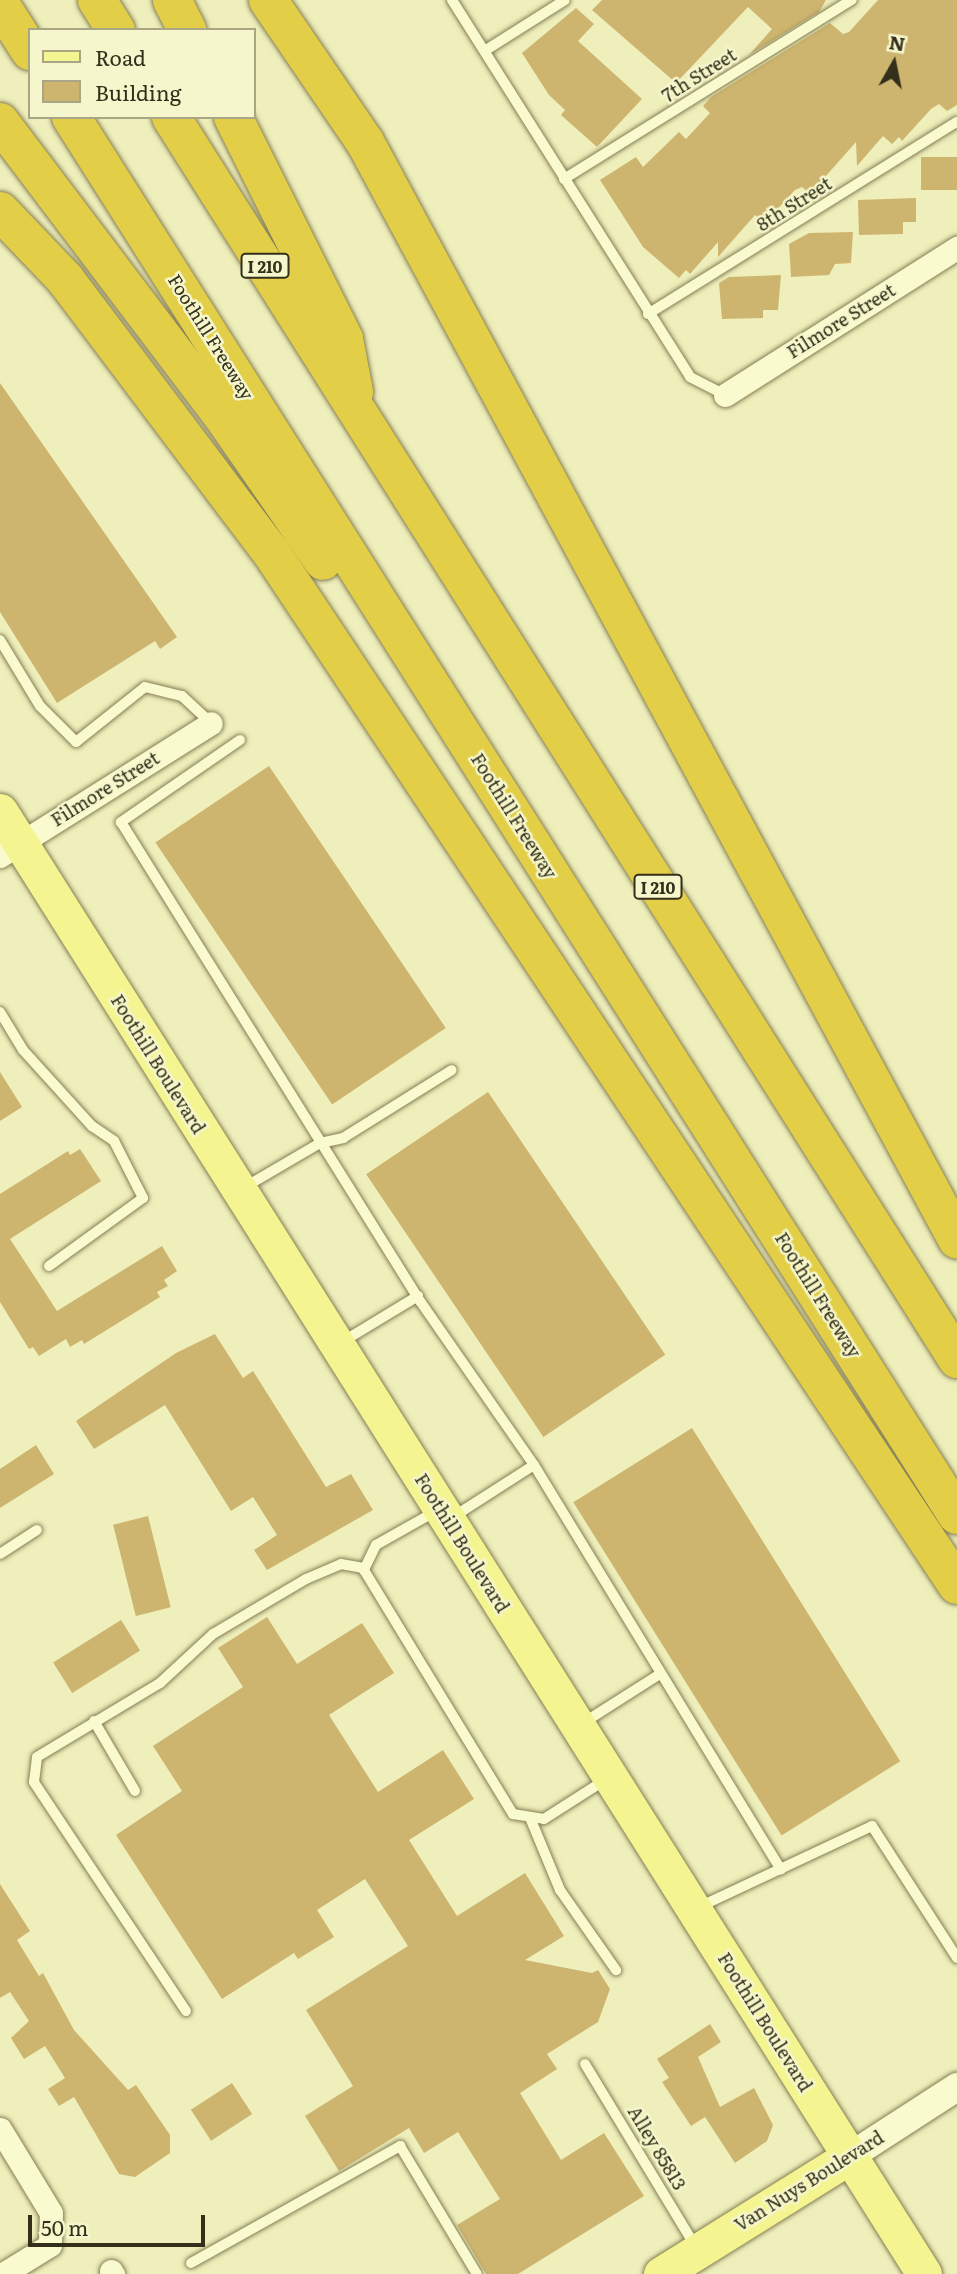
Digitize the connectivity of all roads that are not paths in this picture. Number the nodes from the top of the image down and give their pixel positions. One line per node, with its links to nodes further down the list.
1 (97, 0): 8 (highway)
2 (172, 0): 9 (highway)
3 (268, 0): 33 (highway)
4 (452, 0): 11 (lane)
5 (565, 0): 11 (lane)
6 (852, 0): 17 (lane, 7th Street)
7 (0, 4): 10 (highway)
8 (115, 28)
9 (186, 28)
10 (28, 48)
11 (486, 50): 17 (lane)
12 (72, 119): 28 (highway, Foothill Freeway)
13 (172, 119): 22 (highway, I 210)
14 (234, 119): 22 (highway)
15 (0, 121): 28 (highway)
16 (957, 122): 20 (lane, 8th Street)
17 (564, 179): 20 (lane)
18 (0, 211): 44 (highway)
19 (957, 248): 21 (street, Filmore Street)
20 (648, 314): 21 (lane)
21 (725, 395)
22 (358, 415): 37 (highway, I 210)
23 (0, 640): 24 (lane)
24 (211, 723): 27 (street, Filmore Street)
25 (240, 740): 31 (lane)
26 (0, 811): 27 (main road, Foothill Boulevard)
27 (10, 849): 32 (main road, Foothill Boulevard)
28 (573, 910): 40 (highway, Foothill Freeway)
29 (1, 1017): 34 (lane)
30 (452, 1070): 31 (lane)
31 (320, 1143): 32 (lane); 35 (lane)
32 (239, 1191): 36 (main road, Foothill Boulevard)
33 (957, 1239)
34 (49, 1266)
35 (418, 1296): 36 (lane); 38 (lane)
36 (337, 1345): 39 (main road, Foothill Boulevard)
37 (957, 1359)
38 (534, 1465): 39 (lane); 45 (lane)
39 (444, 1515): 43 (lane); 47 (main road, Foothill Boulevard)
40 (957, 1515)
41 (37, 1530): 42 (lane)
42 (0, 1554)
43 (364, 1568): 46 (lane); 50 (lane)
44 (957, 1585)
45 (660, 1674): 47 (lane); 51 (lane)
46 (94, 1721): 49 (lane); 55 (lane)
47 (578, 1726): 48 (main road, Foothill Boulevard)
48 (610, 1777): 50 (lane); 52 (main road, Foothill Boulevard)
49 (135, 1791)
50 (531, 1820): 54 (lane)
51 (781, 1869): 52 (lane); 53 (lane)
52 (694, 1909): 59 (main road, Foothill Boulevard)
53 (957, 1958)
54 (616, 1970)
55 (186, 2011)
56 (585, 2064): 60 (lane, Alley 85813)
57 (957, 2087): 59 (street, Van Nuys Boulevard)
58 (0, 2129): 62 (street)
59 (849, 2157): 60 (main road, Van Nuys Boulevard); 65 (main road, Foothill Boulevard)
60 (699, 2251): 64 (main road, Van Nuys Boulevard)
61 (191, 2263): 63 (lane)
62 (3, 2274)
63 (477, 2274)
64 (661, 2274)
65 (924, 2274)

